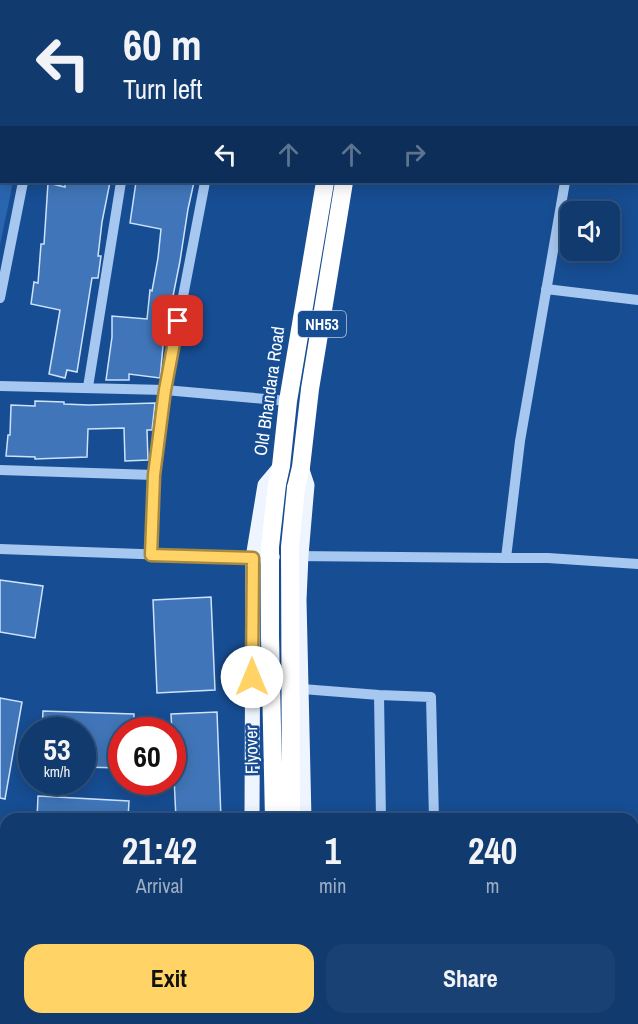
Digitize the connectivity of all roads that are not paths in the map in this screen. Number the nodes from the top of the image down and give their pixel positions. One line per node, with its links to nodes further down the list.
1 (23, 183): 8 (street)
2 (121, 183): 11 (street)
3 (205, 183): 12 (street)
4 (336, 183): 13 (highway, Old Bhandara Road / NH53)
5 (336, 183): 15 (highway, NH53)
6 (565, 183): 7 (street)
7 (546, 289): 9 (street); 22 (street)
8 (0, 298)
9 (638, 300)
10 (0, 386): 11 (street)
11 (88, 387): 12 (street)
12 (165, 390): 13 (street); 17 (street)
13 (288, 401): 14 (highway, Old Bhandara Road / NH53)
14 (281, 466): 21 (main road, Old Bhandara Road / NH53); 27 (highway, Flyover, bridge)
15 (301, 467): 20 (main road, NH53); 28 (highway, NH53, bridge)
16 (0, 470): 17 (street)
17 (154, 475): 19 (street)
18 (0, 549): 19 (street)
19 (151, 555): 21 (street)
20 (301, 555): 21 (street); 22 (street); 24 (main road, NH53)
21 (253, 558): 26 (main road, Old Bhandara Road / NH53)
22 (506, 558): 23 (street)
23 (638, 564)
24 (302, 689): 25 (street); 29 (main road, NH53)
25 (378, 695): 30 (street); 31 (street)
26 (252, 813)
27 (274, 813)
28 (291, 813)
29 (304, 813)
30 (381, 813)
31 (434, 813)

